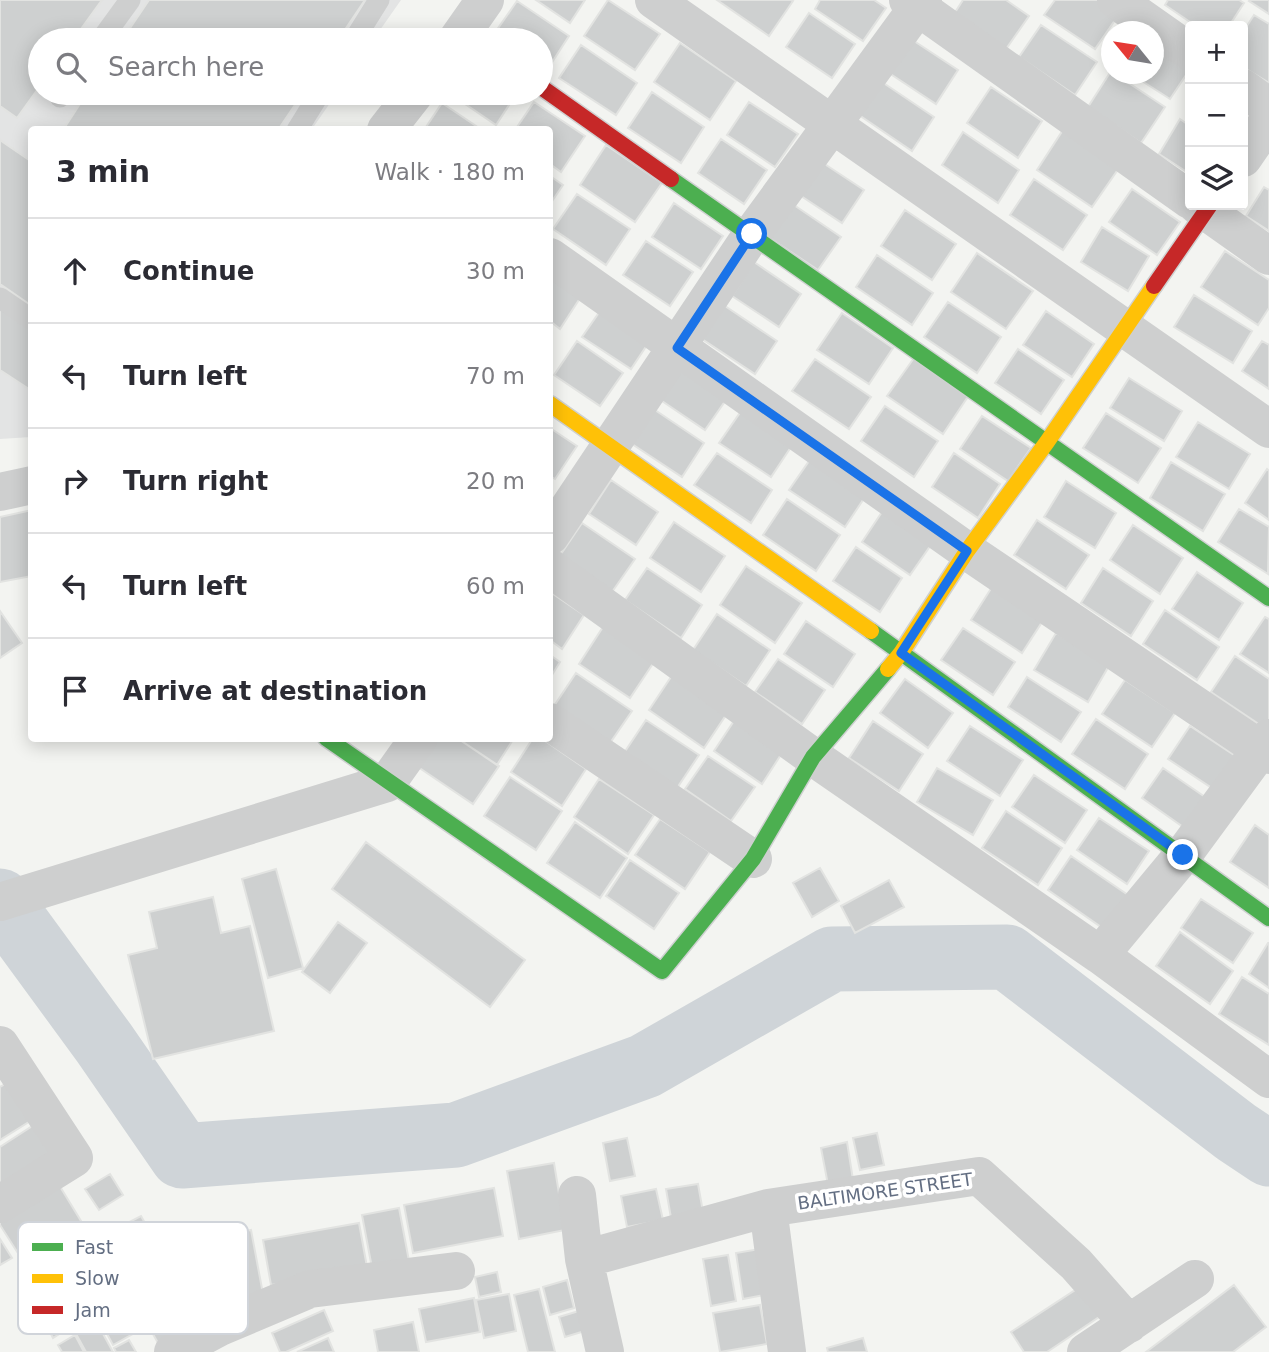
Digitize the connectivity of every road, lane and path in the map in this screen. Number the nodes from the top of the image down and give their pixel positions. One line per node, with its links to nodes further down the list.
1 (130, 0): 7 (lane)
2 (379, 0): 8 (lane)
3 (485, 0): 9 (street)
4 (654, 0): 17 (street)
5 (1116, 0): 10 (street)
6 (917, 2): 17 (street); 21 (street)
7 (110, 28)
8 (362, 28)
9 (470, 28)
10 (1185, 48)
11 (1248, 92): 15 (street)
12 (553, 95): 24 (street)
13 (313, 105): 18 (lane)
14 (406, 105): 19 (street)
15 (1269, 107)
16 (1269, 120): 20 (street)
17 (831, 124): 24 (street); 29 (street)
18 (299, 126)
19 (389, 126)
20 (1248, 151)
21 (1185, 194)
22 (1198, 210): 29 (street)
23 (1208, 210): 25 (street)
24 (752, 234): 30 (street); 33 (street)
25 (1269, 256)
26 (553, 259): 30 (street)
27 (0, 298): 28 (lane)
28 (28, 317)
29 (1125, 329): 32 (street); 33 (street)
30 (677, 348): 34 (street); 38 (street)
31 (553, 406): 34 (street)
32 (1269, 429)
33 (1047, 442): 38 (street); 40 (street)
34 (609, 446): 37 (street); 41 (street)
35 (28, 486): 36 (street)
36 (0, 492)
37 (553, 531)
38 (967, 551): 41 (street); 45 (street)
39 (553, 570): 46 (street)
40 (1269, 598)
41 (901, 653): 46 (street); 48 (street)
42 (553, 724): 49 (street)
43 (331, 742): 47 (street)
44 (416, 742): 47 (street)
45 (1266, 748): 48 (street)
46 (813, 757): 49 (street); 52 (street)
47 (387, 783): 49 (street); 50 (street)
48 (1183, 855): 51 (street); 52 (street)
49 (753, 859)
50 (5, 900)
51 (1269, 918)
52 (1100, 955): 54 (street)
53 (2, 1052): 56 (street)
54 (1269, 1079)
55 (577, 1195): 58 (street)
56 (0, 1204)
57 (768, 1208): 58 (street); 61 (street, BALTIMORE STREET); 66 (street)
58 (584, 1259): 65 (street)
59 (456, 1271): 62 (street)
60 (1195, 1279): 61 (street)
61 (1129, 1324): 67 (street)
62 (248, 1325)
63 (225, 1339): 64 (street)
64 (173, 1352)
65 (605, 1352)
66 (787, 1352)
67 (1086, 1352)

